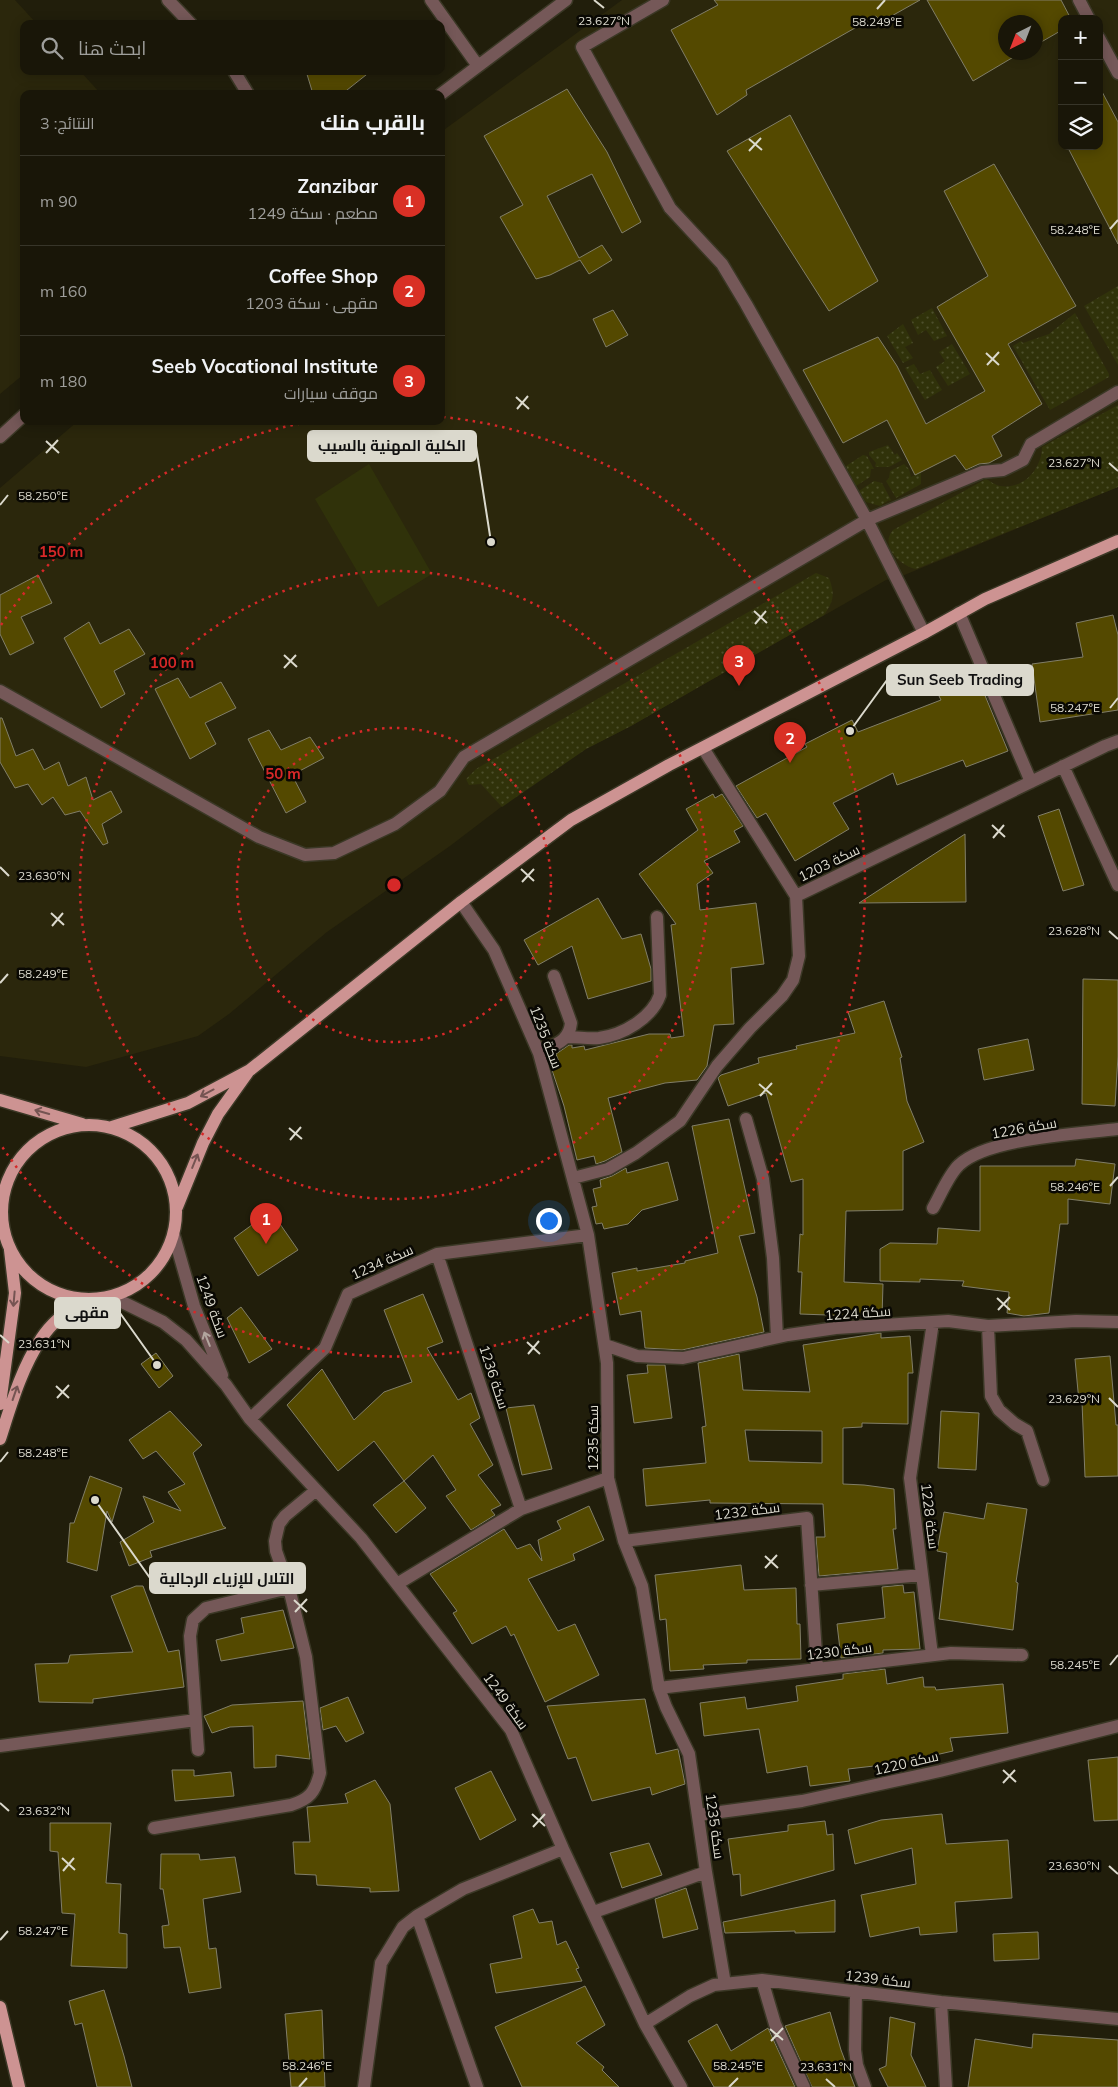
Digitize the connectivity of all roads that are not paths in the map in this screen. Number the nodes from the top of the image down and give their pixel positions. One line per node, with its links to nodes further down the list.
1 (168, 0): 7 (street)
2 (430, 0): 8 (street)
3 (566, 0): 11 (street)
4 (663, 0): 19 (street)
5 (1079, 0): 6 (street)
6 (1087, 15)
7 (187, 20)
8 (445, 20)
9 (445, 21): 11 (street)
10 (1103, 45): 12 (street)
11 (478, 66): 15 (street)
12 (1118, 73)
13 (236, 75): 14 (street)
14 (246, 90)
15 (445, 91)
16 (1118, 392): 19 (street)
17 (20, 419): 18 (street)
18 (0, 437)
19 (867, 520): 22 (street); 23 (street)
20 (1118, 541): 21 (main road)
21 (959, 613): 22 (main road); 27 (street)
22 (924, 634): 25 (main road)
23 (0, 691)
24 (1118, 741): 26 (street, سكة 1203)
25 (703, 748): 29 (street); 30 (main road)
26 (1063, 766): 27 (street, سكة 1203); 28 (street)
27 (1031, 782): 29 (street, سكة 1203)
28 (1118, 885)
29 (796, 896): 41 (street, سكة 1203)
30 (461, 902): 34 (street, سكة 1235); 35 (main road)
31 (657, 917): 33 (street)
32 (554, 976): 33 (street)
33 (568, 1037): 34 (street)
34 (539, 1053): 41 (street, سكة 1235)
35 (250, 1070): 39 (main road, one-way to 39); 42 (main road, one-way to 35)
36 (0, 1100): 38 (main road, one-way to 36)
37 (746, 1119): 54 (street)
38 (84, 1124): 39 (main road); 44 (main road)
39 (112, 1127): 42 (main road)
40 (1118, 1129): 43 (street, سكة 1226)
41 (573, 1178): 45 (street, سكة 1235)
42 (177, 1206): 46 (main road)
43 (933, 1208)
44 (1, 1219): 47 (main road)
45 (588, 1235): 48 (street, سكة 1234); 55 (street, سكة 1235)
46 (174, 1236): 49 (main road); 56 (street, سكة 1249, one-way to 46)
47 (10, 1250): 50 (main road); 57 (main road, one-way to 57)
48 (437, 1254): 58 (street, سكة 1234); 63 (street, سكة 1236)
49 (112, 1297): 50 (main road); 56 (street, سكة 1249)
50 (82, 1300): 59 (main road, one-way to 50)
51 (933, 1322): 53 (street, سكة 1224); 54 (street, سكة 1224); 65 (street, سكة 1228)
52 (1118, 1322): 53 (street, سكة 1224)
53 (988, 1326): 61 (street)
54 (778, 1338): 55 (street, سكة 1224)
55 (605, 1345): 60 (street, سكة 1235)
56 (226, 1384): 58 (street, سكة 1249)
57 (0, 1404)
58 (250, 1419): 62 (street, سكة 1249)
59 (0, 1439)
60 (608, 1478): 63 (street); 64 (street, سكة 1235)
61 (1042, 1480)
62 (315, 1491): 66 (street, سكة 1249); 68 (street)
63 (521, 1509): 66 (street)
64 (624, 1542): 67 (street, سكة 1232); 72 (street, سكة 1235)
65 (922, 1576): 67 (street); 69 (street, سكة 1228)
66 (397, 1584): 79 (street, سكة 1249)
67 (811, 1585): 71 (street, سكة 1232)
68 (289, 1588): 73 (street); 78 (street)
69 (932, 1655): 70 (street, سكة 1230); 71 (street, سكة 1230)
70 (1022, 1655)
71 (817, 1669): 72 (street, سكة 1230)
72 (660, 1688): 77 (street, سكة 1235)
73 (196, 1720): 75 (street); 76 (street)
74 (1118, 1726): 77 (street, سكة 1220)
75 (0, 1746)
76 (198, 1750)
77 (698, 1816): 80 (street, سكة 1235)
78 (154, 1828)
79 (563, 1849): 81 (street, سكة 1249); 82 (street)
80 (706, 1872): 81 (street); 84 (street, سكة 1235)
81 (594, 1912): 89 (street, سكة 1249)
82 (417, 1916): 91 (street); 92 (street)
83 (762, 1980): 84 (street, سكة 1239); 85 (street, سكة 1239); 94 (street)
84 (725, 1984): 89 (street, سكة 1239)
85 (856, 1992): 86 (street, سكة 1239); 95 (street)
86 (941, 2002): 88 (street, سكة 1239); 96 (street)
87 (0, 2007): 90 (main road)
88 (1118, 2019)
89 (645, 2024): 93 (street, سكة 1249)
90 (19, 2087)
91 (364, 2087)
92 (477, 2087)
93 (681, 2087)
94 (804, 2087)
95 (865, 2087)
96 (946, 2087)

